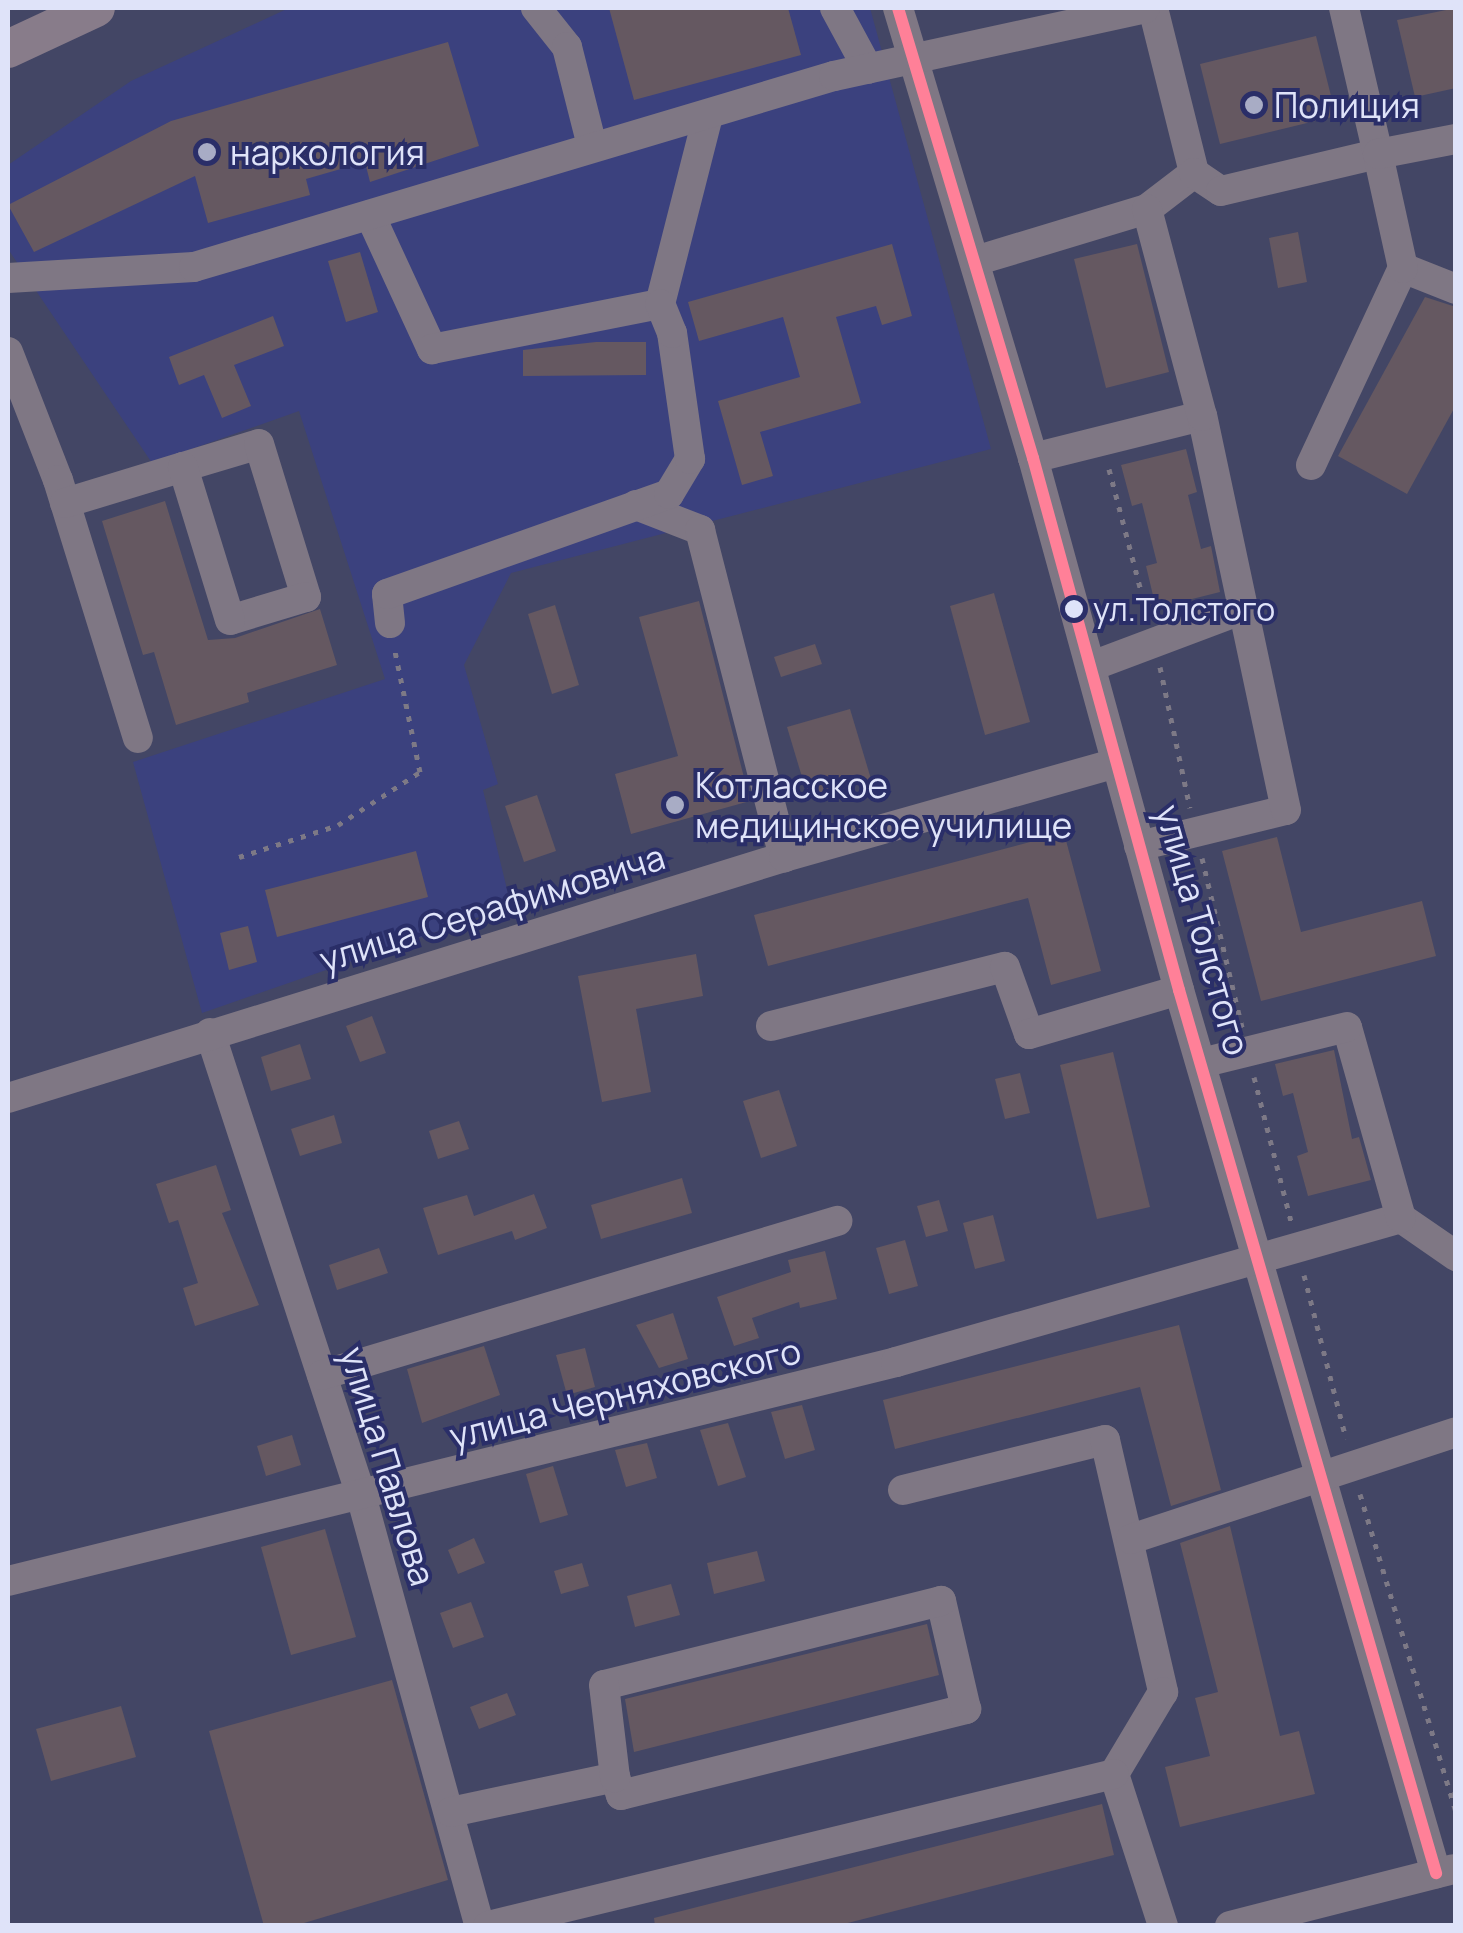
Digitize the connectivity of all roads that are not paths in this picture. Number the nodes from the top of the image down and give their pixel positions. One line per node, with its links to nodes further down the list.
1 (96, 8): 8 (main road)
2 (536, 8): 13 (street)
3 (835, 8): 10 (street)
4 (898, 8): 9 (street, улица Толстого)
5 (1145, 8): 9 (street)
6 (1153, 8): 15 (street)
7 (1344, 8): 14 (street)
8 (8, 49)
9 (912, 55): 10 (street); 18 (street, улица Толстого)
10 (868, 68): 11 (street)
11 (708, 116): 13 (street); 22 (street)
12 (1456, 139): 14 (street)
13 (592, 146): 17 (street)
14 (1378, 154): 15 (street); 19 (street)
15 (1194, 173): 16 (street)
16 (1146, 209): 18 (street); 24 (street)
17 (370, 215): 20 (street); 22 (street)
18 (976, 261): 25 (street, улица Толстого)
19 (1402, 268): 21 (street); 26 (street)
20 (8, 278)
21 (1456, 289)
22 (660, 304): 29 (street)
23 (8, 352): 28 (street)
24 (1202, 416): 25 (street); 30 (street)
25 (1034, 458): 32 (street, улица Толстого)
26 (1311, 465)
27 (182, 467): 27 (street); 28 (street)
28 (65, 503): 33 (street)
29 (636, 505): 31 (street); 36 (street)
30 (1241, 610): 32 (street); 35 (street)
31 (390, 623)
32 (1092, 666): 34 (street, улица Толстого)
33 (138, 738)
34 (1116, 763): 35 (street, улица Толстого); 36 (street, улица Серафимовича)
35 (1139, 846): 37 (street, улица Толстого)
36 (784, 858): 39 (street, улица Серафимовича)
37 (1179, 990): 38 (street); 40 (street, улица Толстого)
38 (771, 1026)
39 (210, 1033): 41 (street, улица Серафимовича); 46 (street, улица Павлова)
40 (1202, 1063): 42 (street); 45 (street, улица Толстого)
41 (8, 1098)
42 (1401, 1218): 44 (street); 45 (street, улица Черняховского)
43 (836, 1220): 46 (street)
44 (1456, 1256)
45 (1257, 1258): 48 (street, улица Толстого); 50 (street, улица Черняховского)
46 (322, 1375): 50 (street, улица Павлова)
47 (1456, 1432): 48 (street)
48 (1322, 1477): 51 (street); 56 (street, улица Толстого)
49 (903, 1490): 51 (street)
50 (362, 1499): 52 (street, улица Черняховского); 55 (street, улица Павлова)
51 (1131, 1539): 53 (street)
52 (8, 1582)
53 (1114, 1774): 57 (street); 58 (street)
54 (614, 1778): 54 (street); 55 (street)
55 (451, 1812): 57 (street, улица Павлова)
56 (1446, 1871): 59 (street)
57 (484, 1926)
58 (1163, 1926)
59 (1230, 1926)

